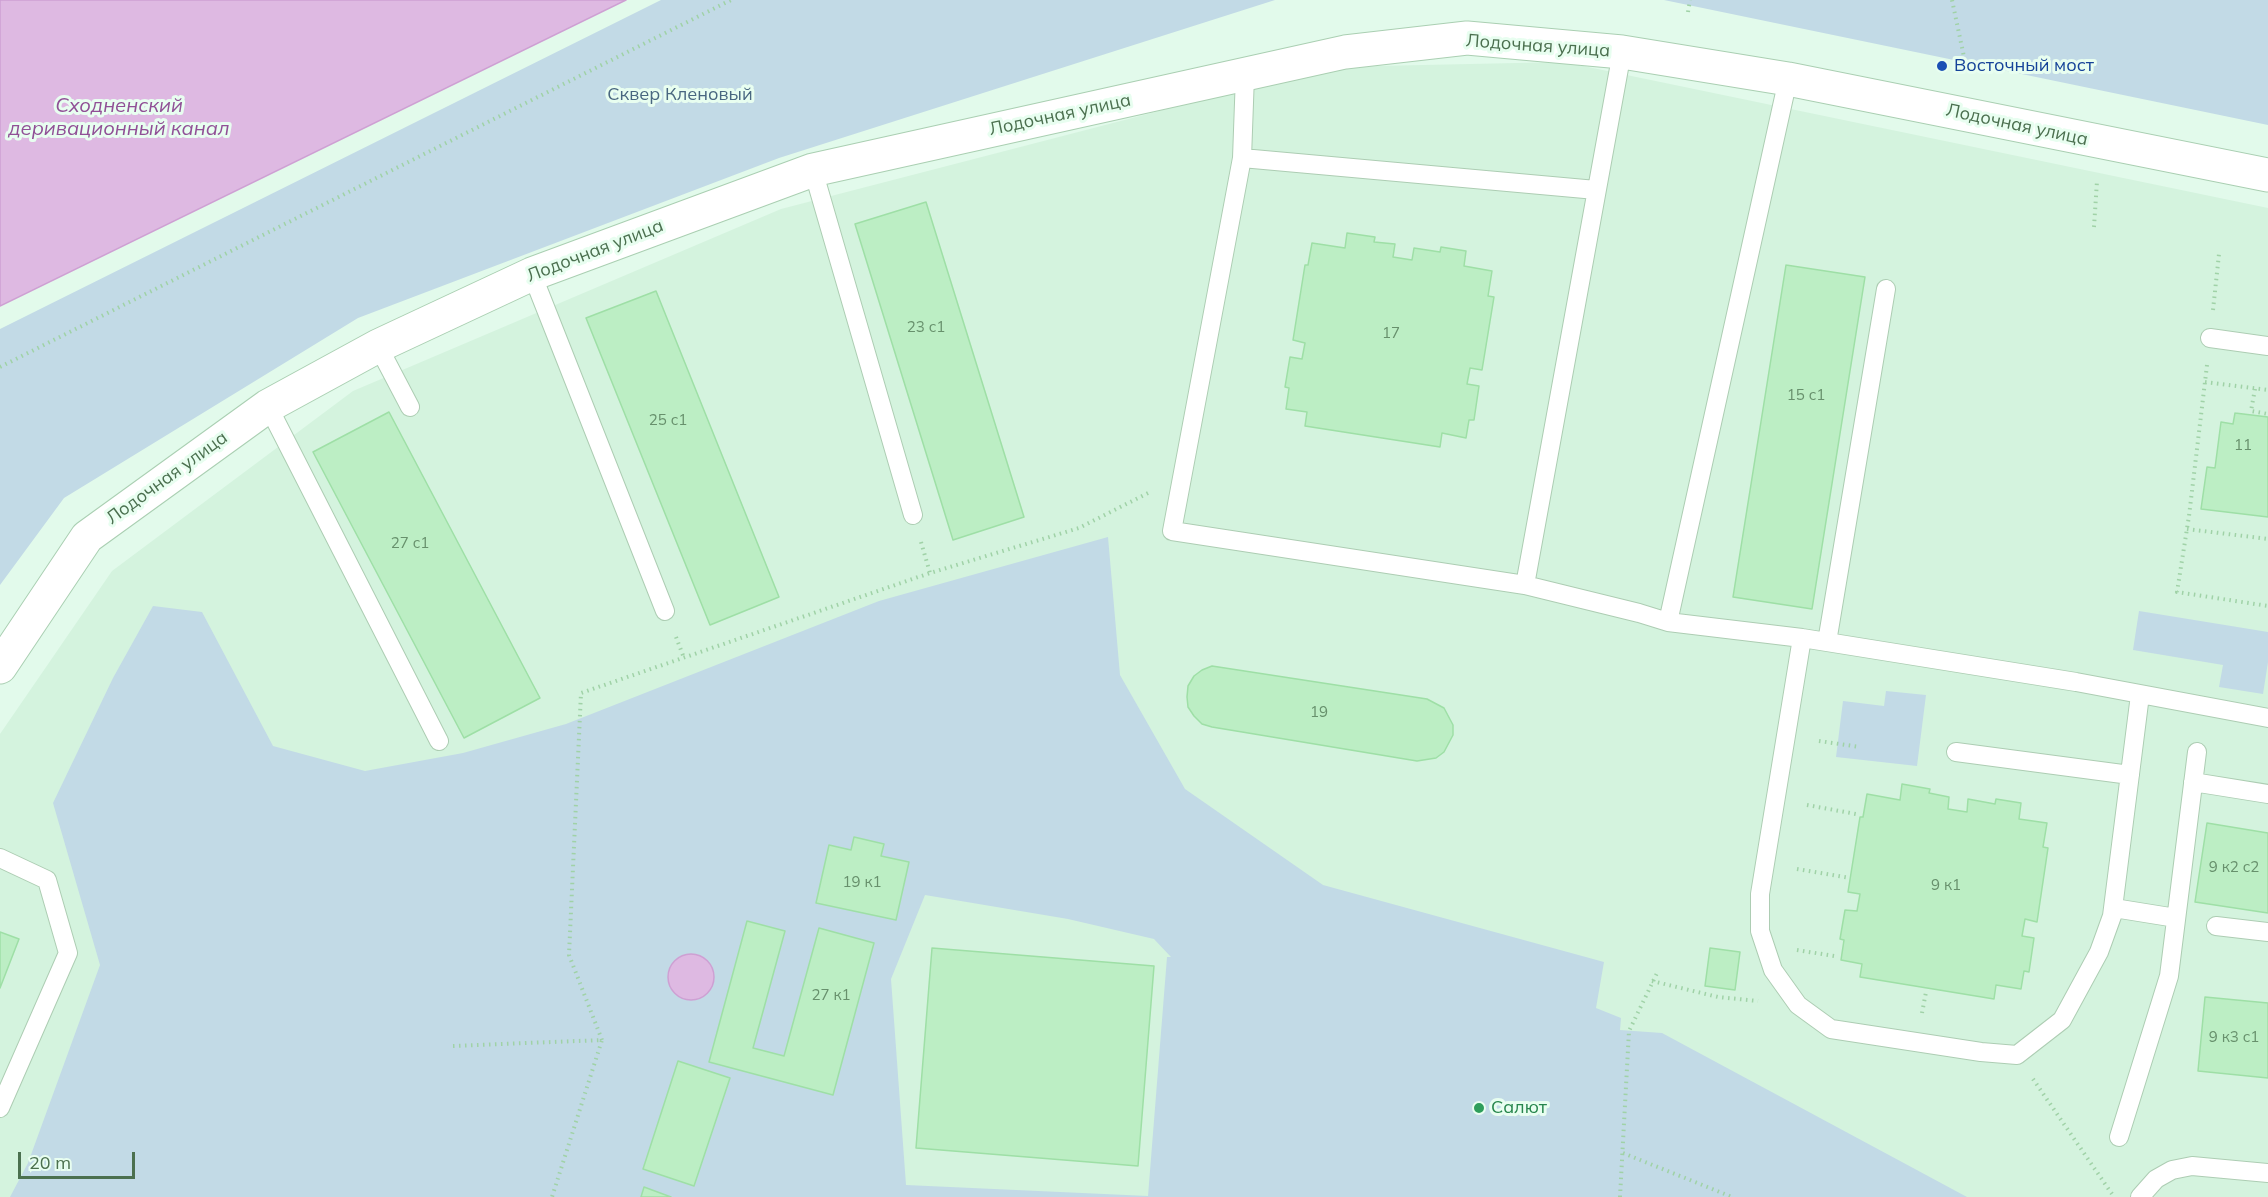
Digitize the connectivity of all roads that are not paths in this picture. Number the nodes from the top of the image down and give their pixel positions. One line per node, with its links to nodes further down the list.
1 (1622, 52): 2 (street, Лодочная улица); 3 (street, Лодочная улица); 7 (lane)
2 (1245, 75): 4 (lane); 5 (street, Лодочная улица)
3 (1788, 79): 6 (street, Лодочная улица); 18 (lane)
4 (1242, 158): 7 (lane); 16 (lane)
5 (813, 170): 8 (street, Лодочная улица); 15 (lane)
6 (2268, 175)
7 (1596, 190): 16 (lane)
8 (532, 274): 11 (street, Лодочная улица); 17 (lane)
9 (1886, 289): 20 (lane)
10 (2210, 338): 12 (lane)
11 (378, 346): 13 (street, Лодочная улица); 14 (lane)
12 (2268, 346)
13 (268, 406): 21 (street, Лодочная улица); 24 (lane)
14 (410, 407)
15 (913, 515)
16 (1525, 585): 18 (lane)
17 (666, 611)
18 (1668, 622): 19 (lane)
19 (1802, 638): 20 (lane); 31 (lane)
20 (1827, 642): 22 (lane)
21 (0, 667)
22 (2140, 695): 23 (lane); 27 (lane)
23 (2268, 718)
24 (439, 741)
25 (1956, 752): 27 (lane)
26 (2197, 752): 28 (lane)
27 (2130, 775): 31 (lane)
28 (2193, 782): 29 (lane); 32 (lane)
29 (2268, 794)
30 (0, 858): 35 (lane)
31 (2114, 908): 32 (lane)
32 (2176, 918): 36 (lane)
33 (2216, 926): 34 (lane)
34 (2268, 932)
35 (0, 1108)
36 (2119, 1137)
37 (2268, 1173): 38 (lane)
38 (2140, 1197)

